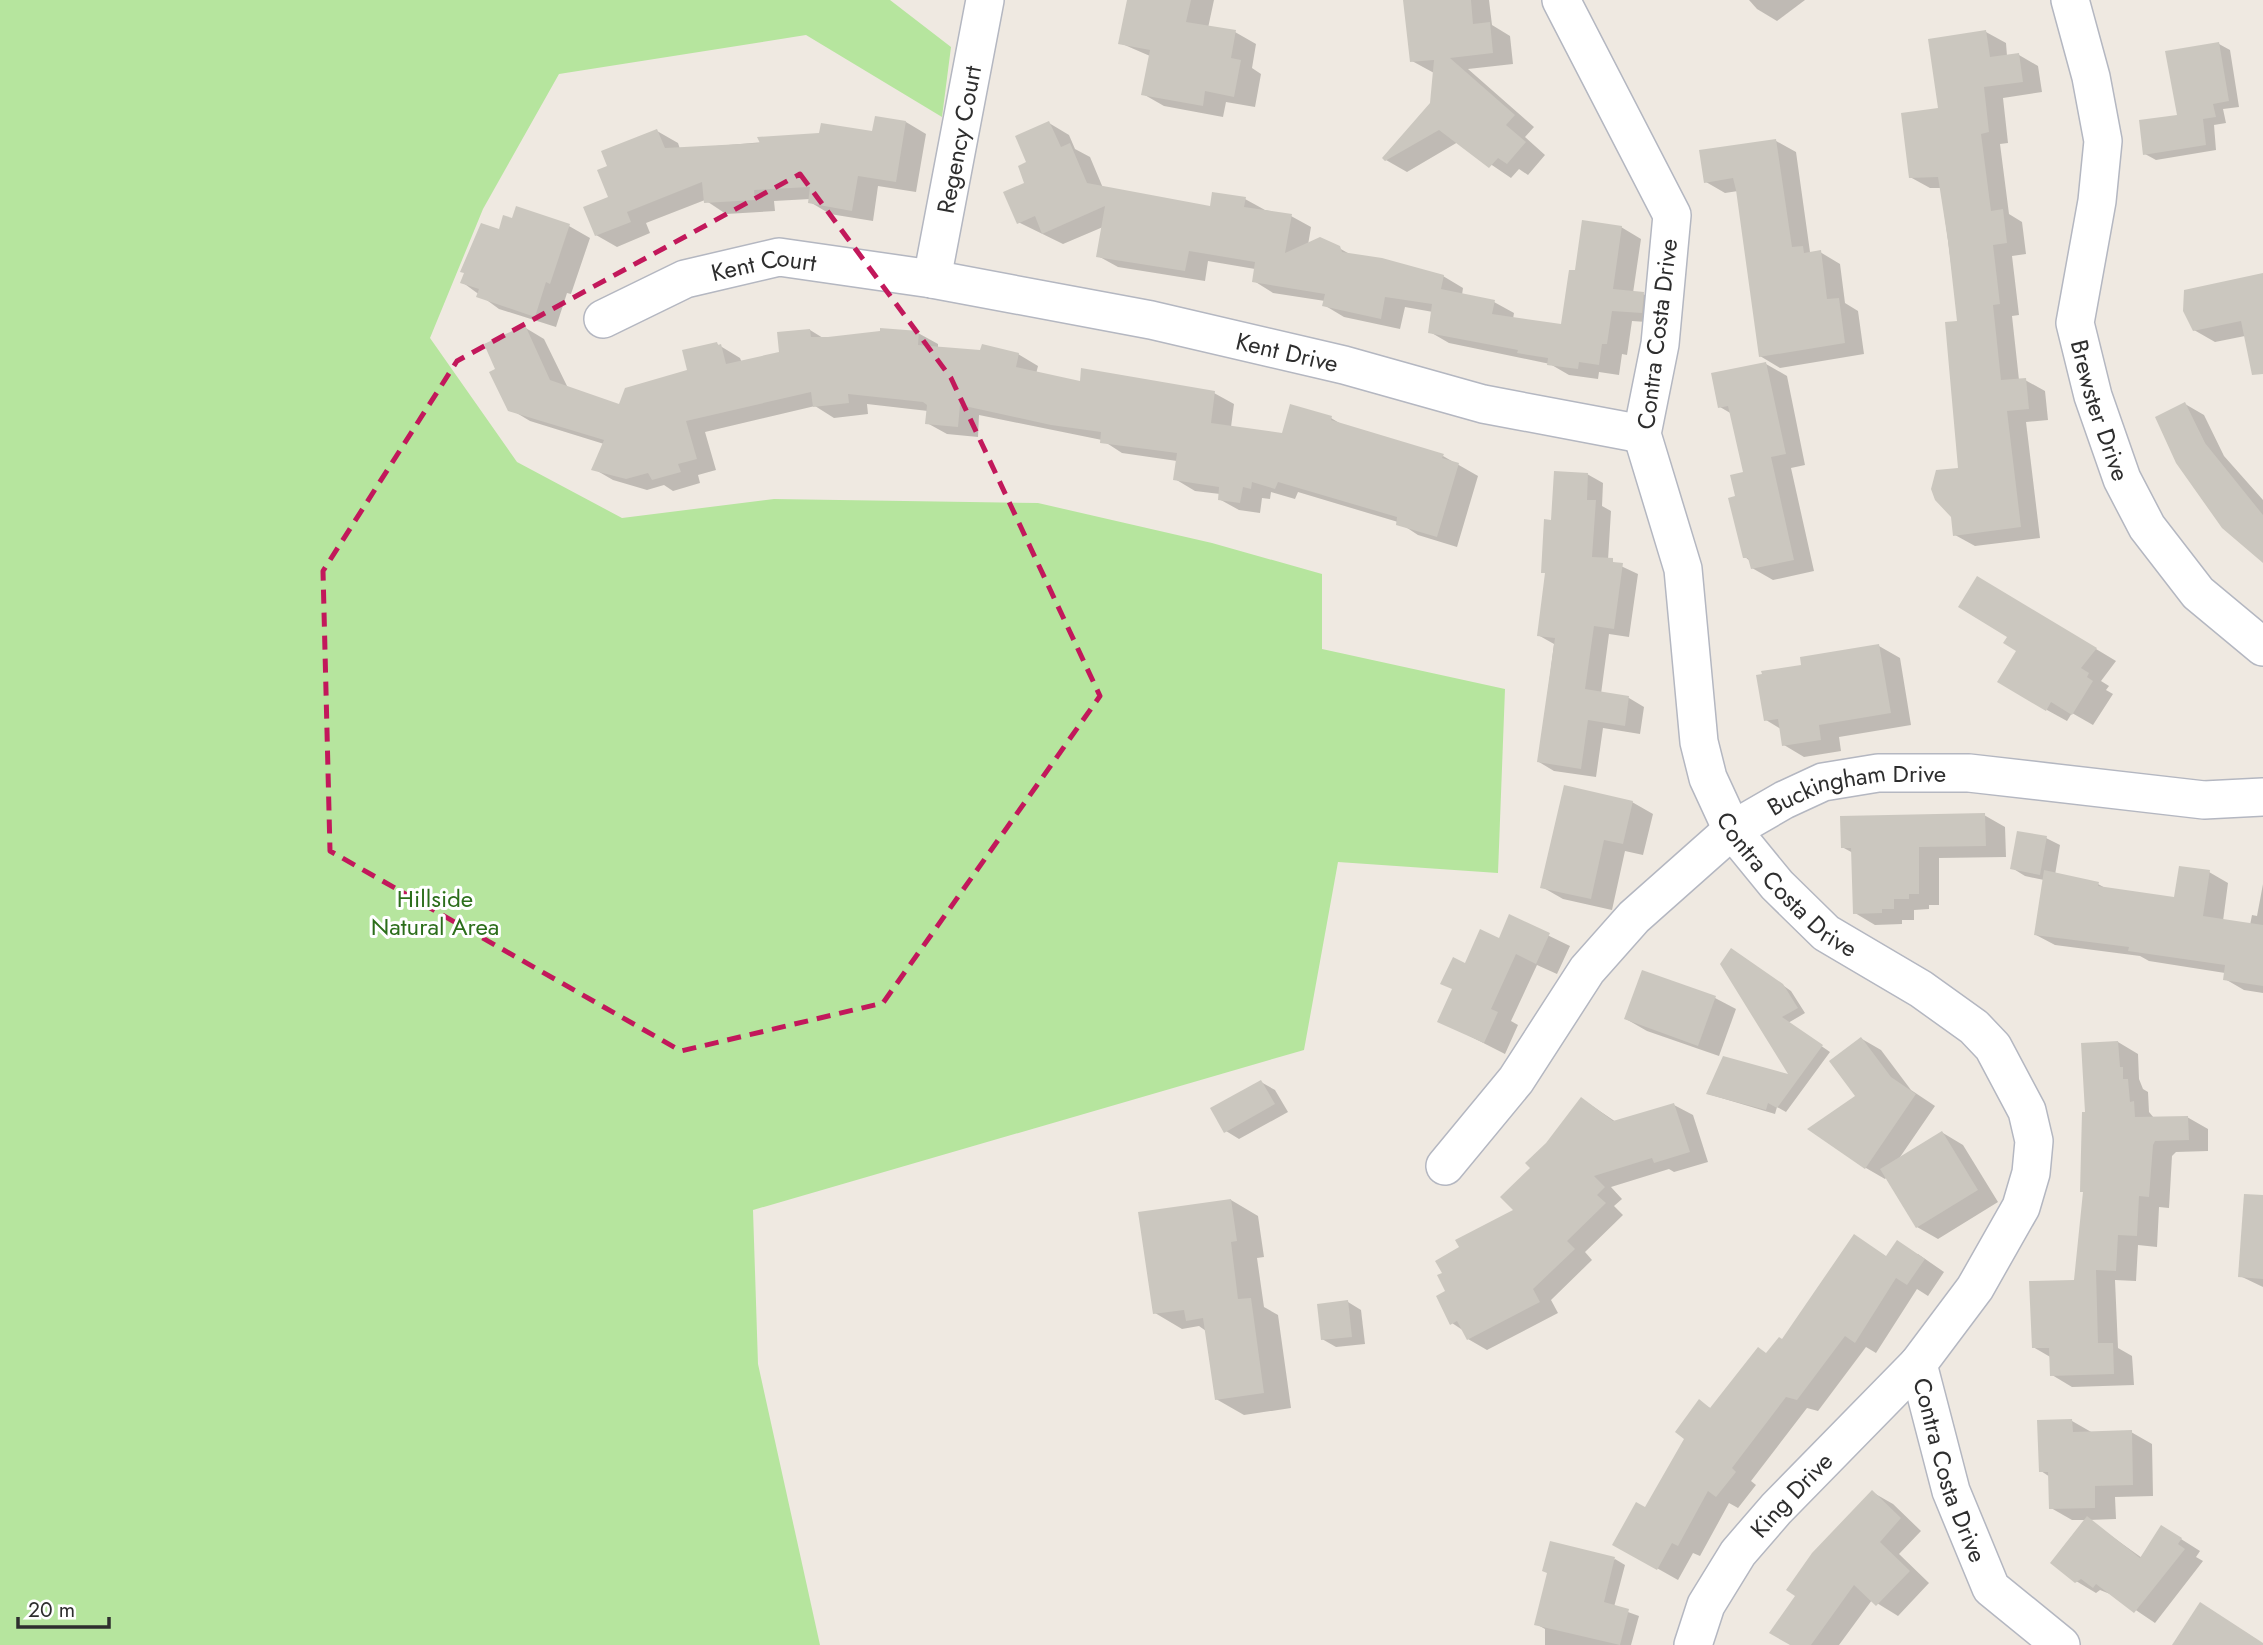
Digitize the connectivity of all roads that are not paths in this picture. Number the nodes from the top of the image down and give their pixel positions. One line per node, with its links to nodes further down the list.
1 (985, 0): 4 (street, Regency Court)
2 (1561, 0): 6 (street, Contra Costa Drive)
3 (2070, 0): 7 (street, Brewster Drive)
4 (932, 279): 5 (street, Kent Court); 6 (street, Kent Drive)
5 (603, 319)
6 (1642, 434): 9 (street, Contra Costa Drive)
7 (2263, 647)
8 (2263, 797): 9 (street, Buckingham Drive)
9 (1732, 830): 10 (street, Buckingham Drive); 11 (street, Contra Costa Drive)
10 (1445, 1166)
11 (1918, 1364): 12 (street, King Drive); 13 (street, Contra Costa Drive)
12 (1693, 1645)
13 (2061, 1645)

